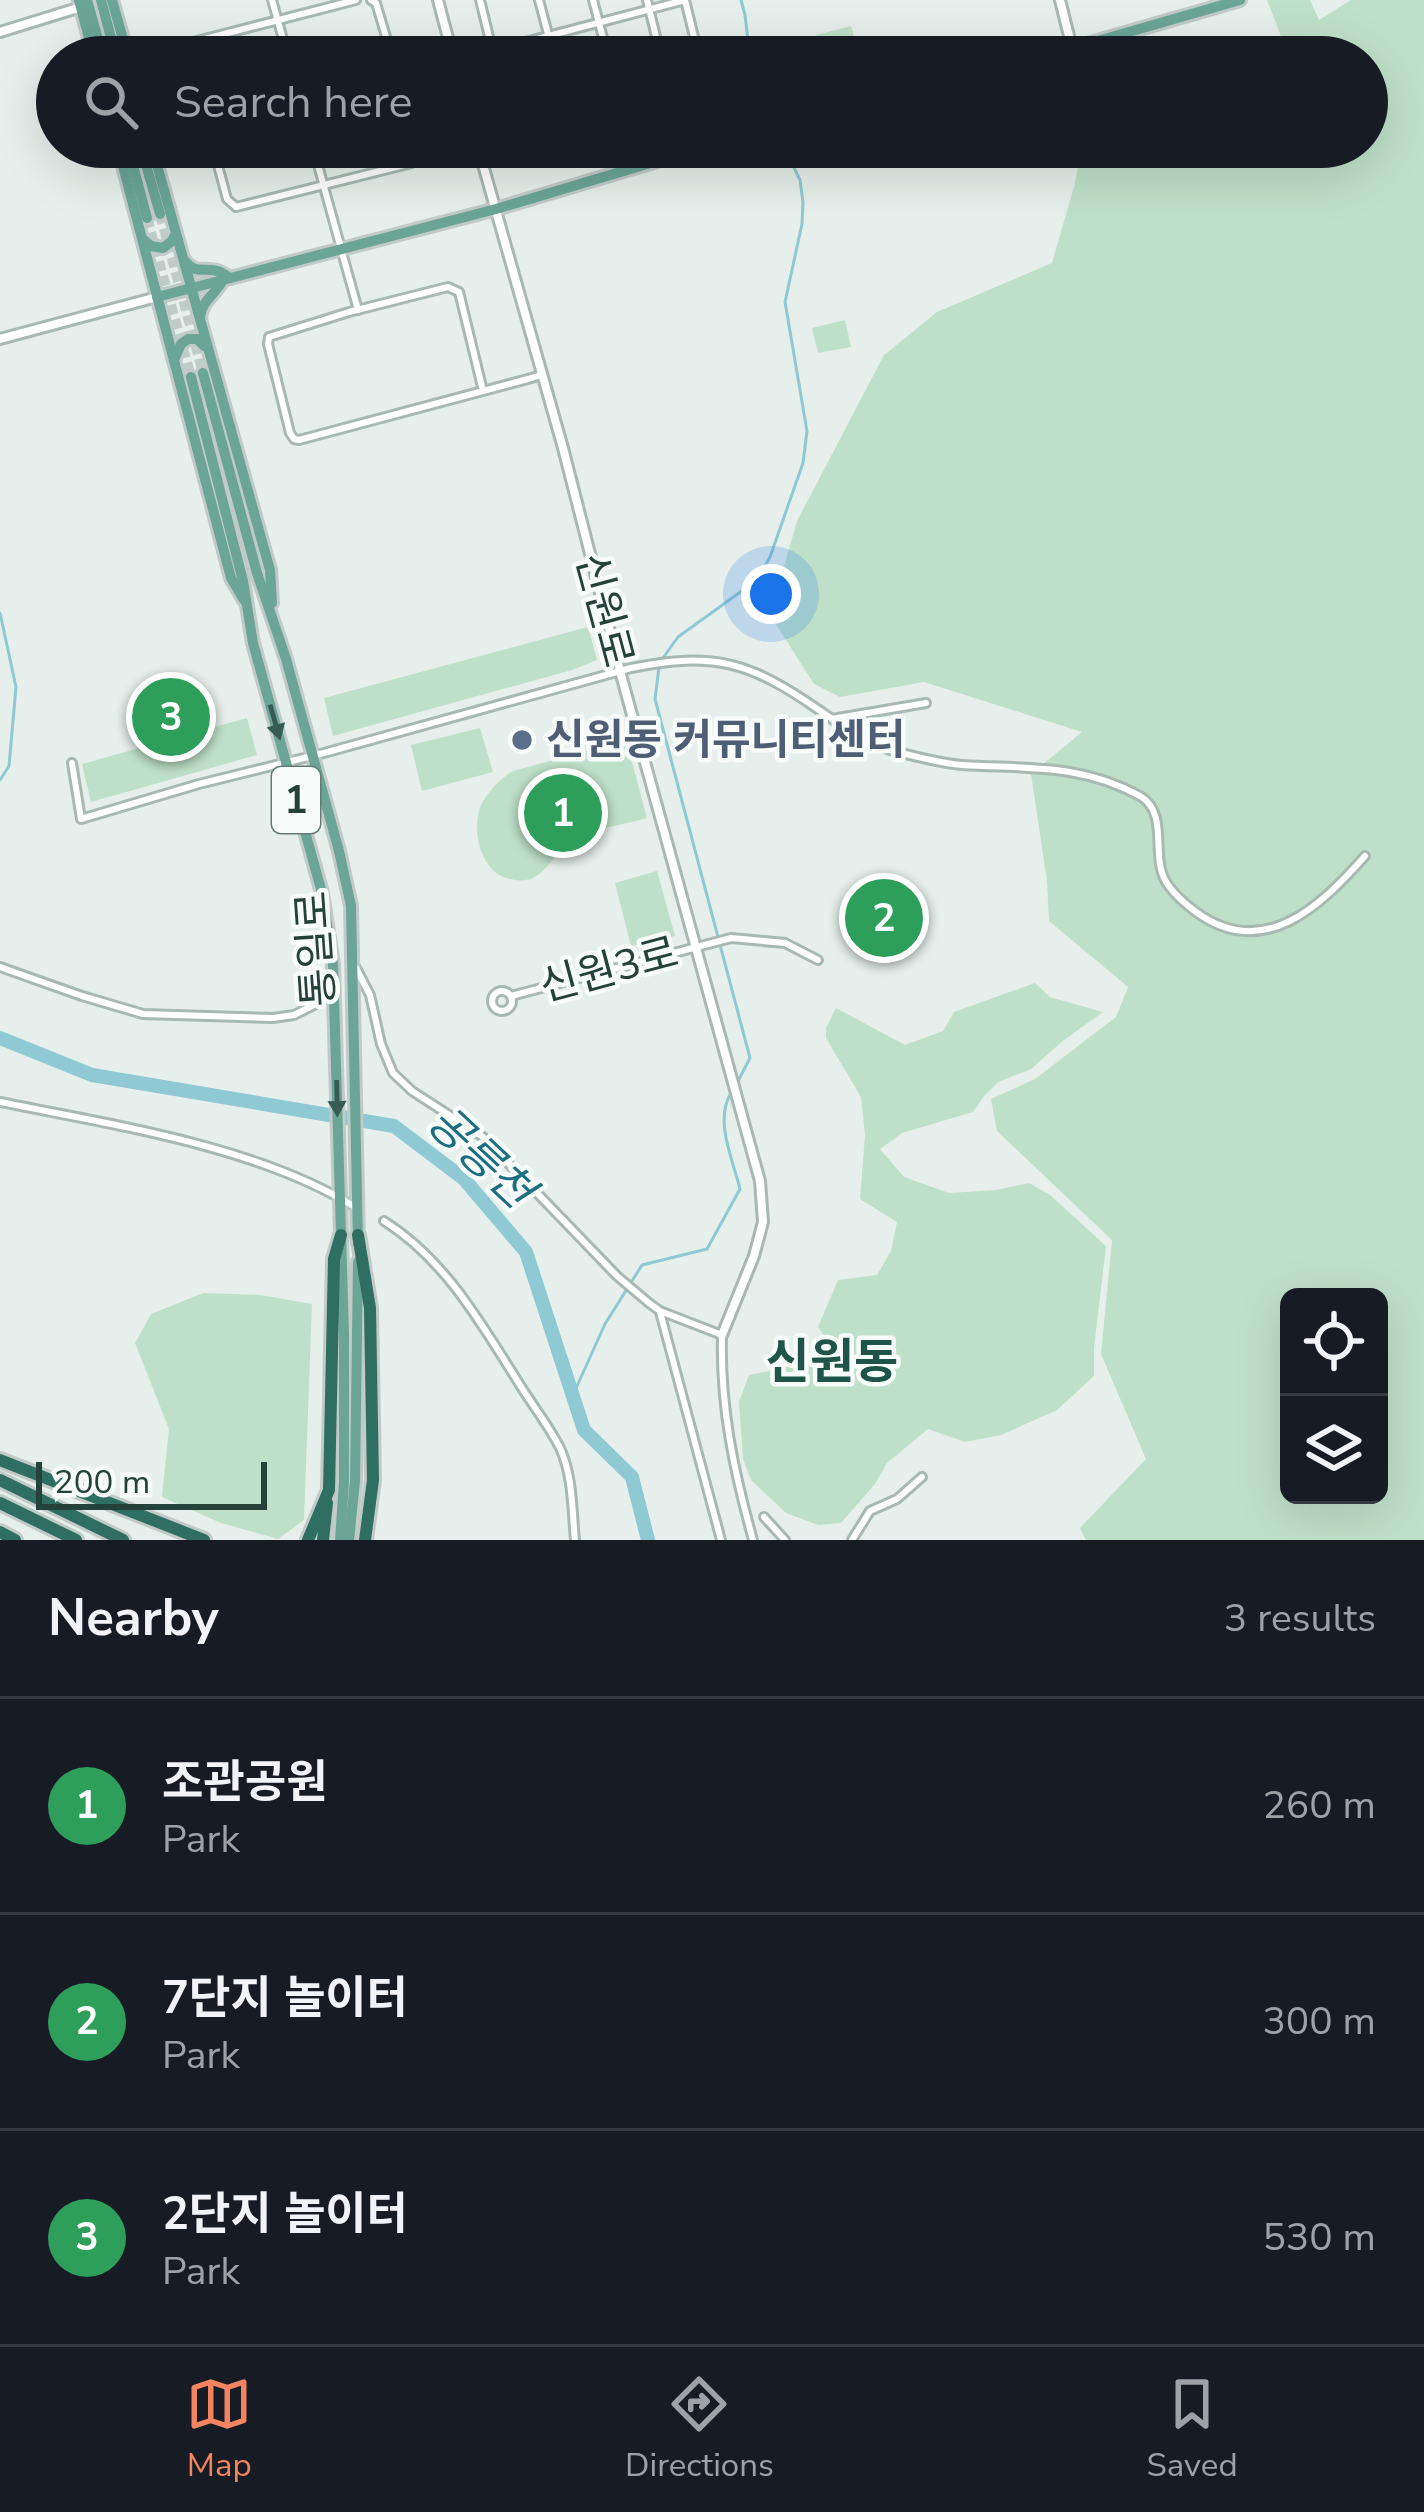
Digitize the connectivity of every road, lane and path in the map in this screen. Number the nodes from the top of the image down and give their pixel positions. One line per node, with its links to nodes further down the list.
1 (101, 0): 19 (main road)
2 (112, 0): 20 (main road)
3 (272, 0): 15 (street)
4 (356, 0): 15 (street)
5 (371, 0): 23 (street)
6 (438, 0): 24 (street)
7 (480, 0): 25 (street)
8 (539, 0): 26 (street)
9 (593, 0): 16 (street)
10 (685, 0): 14 (street); 29 (street)
11 (1060, 0): 30 (street)
12 (1240, 0): 31 (main road)
13 (82, 2): 17 (street); 18 (main road)
14 (648, 5): 16 (street); 28 (street)
15 (278, 20): 21 (street); 22 (street)
16 (599, 22): 26 (street); 27 (street)
17 (0, 32)
18 (92, 36)
19 (110, 36)
20 (122, 36)
21 (217, 36)
22 (282, 36)
23 (386, 36)
24 (447, 36)
25 (489, 36)
26 (548, 36)
27 (603, 36)
28 (656, 36)
29 (694, 36)
30 (1069, 36)
31 (1120, 36)
32 (124, 168): 44 (main road)
33 (136, 168): 34 (main road)
34 (145, 168)
35 (157, 168): 43 (main road)
36 (219, 168): 41 (street)
37 (319, 168): 41 (street)
38 (393, 168): 41 (street)
39 (484, 168): 42 (street, 신원로)
40 (634, 168): 42 (main road)
41 (324, 186): 45 (street)
42 (496, 209): 45 (main road); 55 (street, 신원로)
43 (175, 235): 44 (main road); 46 (main road)
44 (142, 238): 49 (main road)
45 (343, 249): 47 (main road); 50 (street)
46 (180, 254): 47 (main road); 48 (main road)
47 (226, 279): 48 (main road); 51 (main road)
48 (189, 288): 49 (main road); 51 (main road)
49 (157, 297): 52 (street); 54 (main road)
50 (358, 310): 56 (street); 56 (street)
51 (199, 320): 53 (main road)
52 (0, 339)
53 (206, 348): 54 (main road); 58 (main road)
54 (174, 360): 57 (main road)
55 (541, 375): 56 (street); 59 (street, 신원로)
56 (483, 392)
57 (248, 608): 58 (main road, 통일로 / 1); 63 (main road, 통일로 / 1, one-way to 63)
58 (274, 624): 62 (main road, 통일로 / 1)
59 (620, 671): 61 (street); 62 (street); 66 (street, 신원로)
60 (926, 703): 61 (street)
61 (832, 719): 65 (street)
62 (313, 756): 63 (street); 68 (main road, 통일로 / 1)
63 (286, 762): 64 (street); 70 (main road, 통일로 / 1)
64 (72, 763)
65 (1365, 856)
66 (702, 945): 67 (street, 신원3로); 71 (street, 신원3로); 79 (street, 신원로)
67 (818, 960)
68 (354, 964): 74 (main road, 통일로 / 1); 78 (street)
69 (0, 967): 70 (street)
70 (334, 994): 73 (main road, 통일로 / 1, one-way to 73)
71 (511, 996)
72 (0, 1102): 73 (street)
73 (339, 1198): 74 (street); 77 (main road, 통일로 / 1)
74 (358, 1209): 76 (main road, 통일로 / 1)
75 (384, 1221): 96 (street)
76 (358, 1234): 94 (main road, 통일로 / 1); 95 (highway)
77 (341, 1235): 83 (highway); 93 (main road, 통일로 / 1)
78 (660, 1311): 79 (street); 97 (street)
79 (722, 1335): 98 (street)
80 (0, 1460): 87 (highway)
81 (922, 1478): 100 (street)
82 (0, 1480): 90 (highway)
83 (329, 1490): 91 (highway); 92 (highway)
84 (0, 1502): 89 (highway)
85 (764, 1517): 99 (street)
86 (0, 1532): 88 (highway)
87 (198, 1538)
88 (15, 1540)
89 (76, 1540)
90 (123, 1540)
91 (308, 1540)
92 (323, 1540)
93 (340, 1540)
94 (350, 1540)
95 (367, 1540)
96 (575, 1540)
97 (722, 1540)
98 (753, 1540)
99 (785, 1540)
100 (852, 1540)

